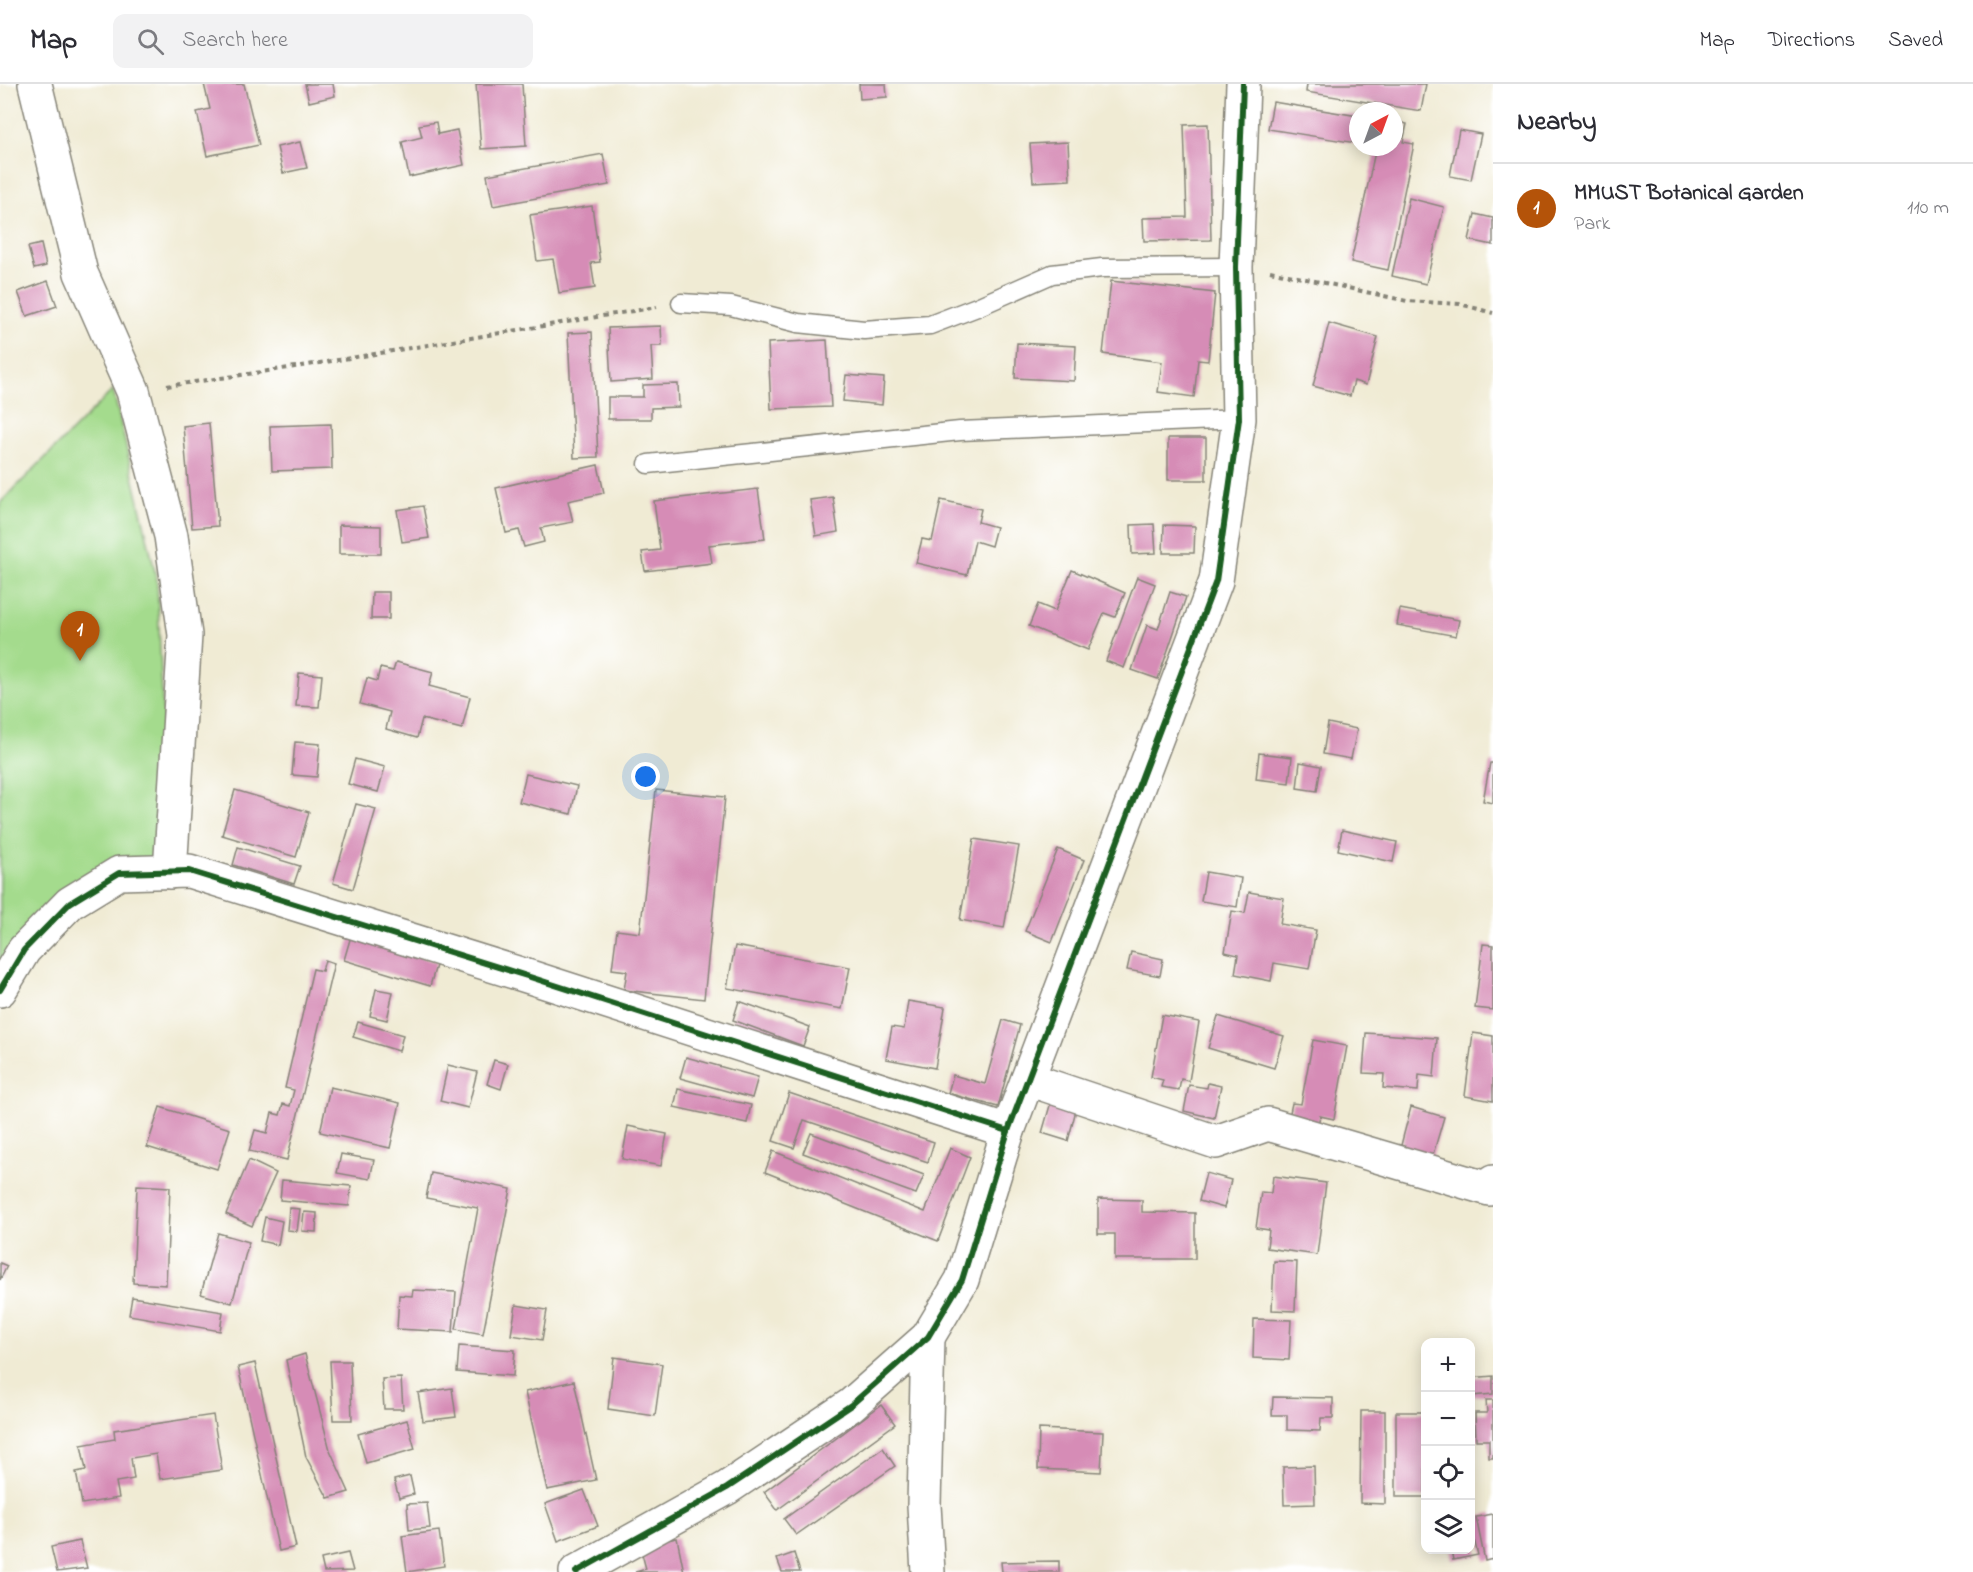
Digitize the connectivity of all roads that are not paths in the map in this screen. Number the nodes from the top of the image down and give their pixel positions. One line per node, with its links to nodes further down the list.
1 (35, 84): 7 (street)
2 (1243, 84): 3 (street)
3 (1236, 267): 4 (lane); 5 (street)
4 (681, 303)
5 (1239, 419): 6 (lane); 9 (street)
6 (648, 464)
7 (170, 872): 8 (street); 10 (street)
8 (0, 990)
9 (1028, 1079): 10 (street); 11 (street)
10 (1008, 1131): 12 (street)
11 (1493, 1182)
12 (928, 1337): 13 (street); 14 (street)
13 (576, 1572)
14 (928, 1572)

